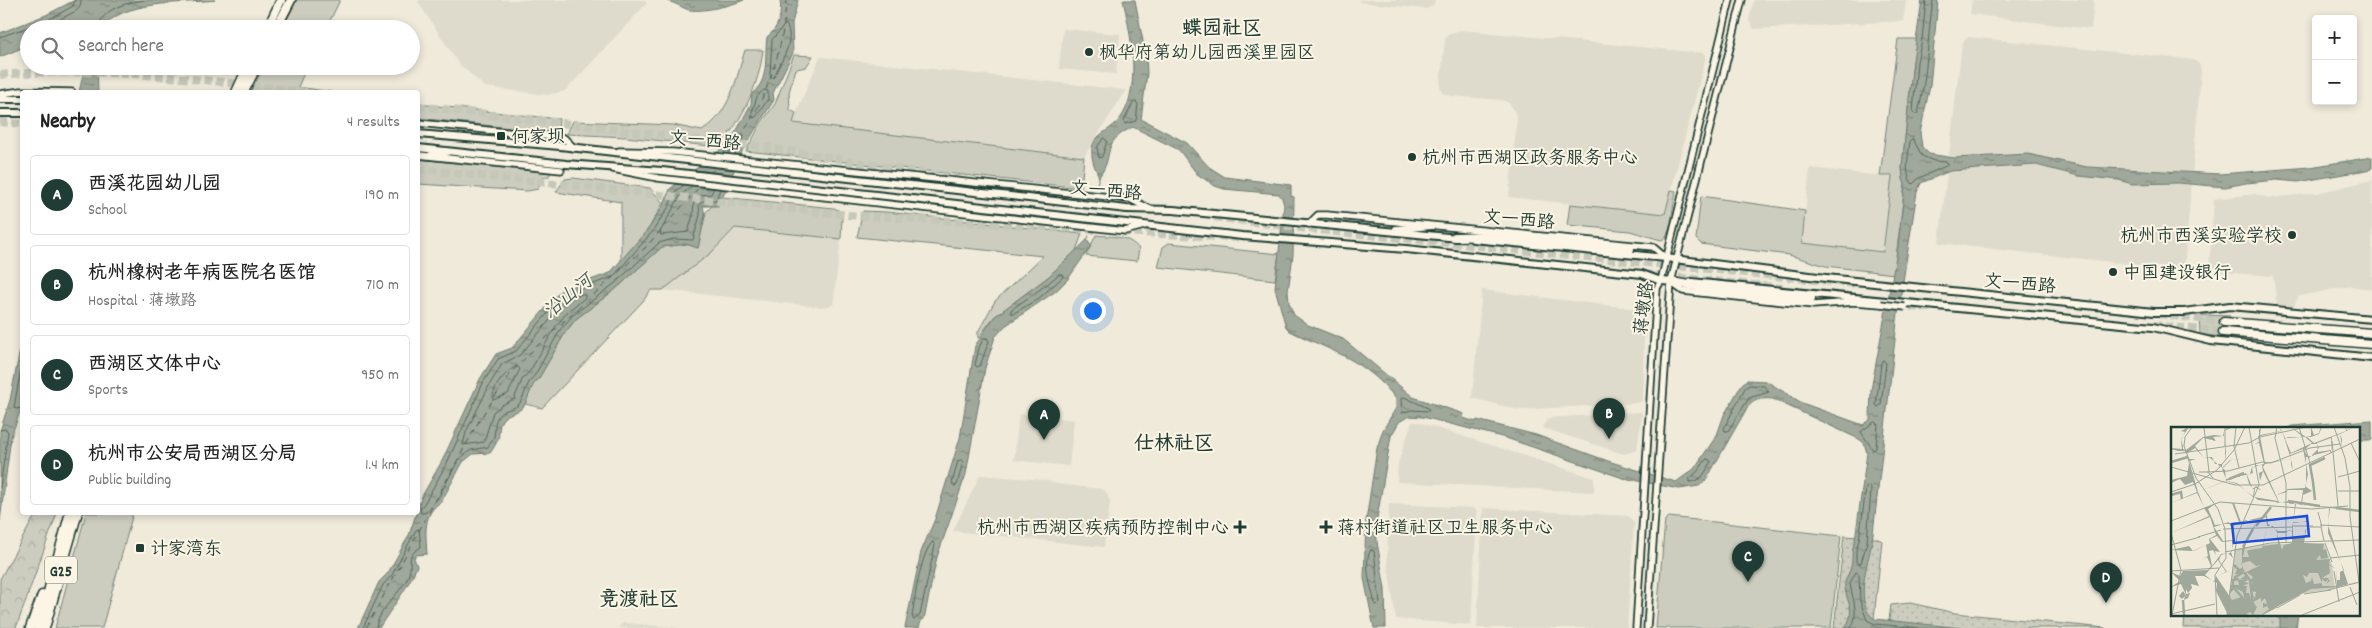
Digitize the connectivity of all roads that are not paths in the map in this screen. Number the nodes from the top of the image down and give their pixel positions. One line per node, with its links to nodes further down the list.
1 (291, 0): 6 (highway)
2 (1730, 0): 35 (main road, 蒋墩路)
3 (1742, 0): 36 (main road, 蒋墩路)
4 (280, 1): 5 (highway)
5 (271, 20)
6 (281, 20)
7 (244, 75): 9 (highway)
8 (252, 75): 10 (highway)
9 (237, 90)
10 (245, 90)
11 (20, 91): 12 (main road)
12 (0, 94)
13 (0, 99): 14 (main road)
14 (20, 100)
15 (20, 112): 16 (main road)
16 (0, 113)
17 (420, 123): 20 (main road)
18 (420, 134): 20 (main road, 文一西路)
19 (420, 148): 21 (main road, 文一西路)
20 (574, 148): 22 (main road, 文一西路)
21 (456, 152): 24 (main road); 25 (main road); 26 (main road, 文一西路)
22 (611, 152): 28 (main road, 文一西路); 28 (main road, 文一西路)
23 (420, 155): 24 (main road)
24 (431, 155): 25 (main road)
25 (476, 160): 27 (main road)
26 (607, 167): 30 (main road, 文一西路); 30 (main road, 文一西路)
27 (561, 170)
28 (1150, 209): 29 (main road)
29 (1309, 224): 31 (main road, 文一西路); 32 (main road, 文一西路)
30 (1148, 225): 37 (main road, 文一西路)
31 (1432, 226): 32 (main road); 35 (main road, 文一西路)
32 (1388, 231): 33 (main road, 文一西路)
33 (1455, 237): 34 (highway); 35 (main road, 文一西路)
34 (1630, 249)
35 (1666, 258): 36 (main road, 文一西路); 37 (main road, 蒋墩路)
36 (1675, 259): 38 (main road, 蒋墩路); 41 (main road, 文一西路)
37 (1661, 281): 38 (main road, 文一西路); 53 (main road, 蒋墩路)
38 (1671, 282): 39 (highway); 40 (main road, 文一西路); 40 (main road, 文一西路); 54 (main road, 蒋墩路)
39 (1811, 299)
40 (1881, 302): 46 (main road, 文一西路)
41 (2372, 319)
42 (2224, 322): 44 (highway)
43 (2223, 332): 45 (highway)
44 (2372, 333)
45 (2372, 344)
46 (2372, 358)
47 (69, 515): 49 (highway, G25)
48 (77, 515): 52 (highway, G25)
49 (58, 551): 50 (highway); 51 (highway, G25)
50 (30, 628)
51 (38, 628)
52 (45, 628)
53 (1636, 628)
54 (1647, 628)

